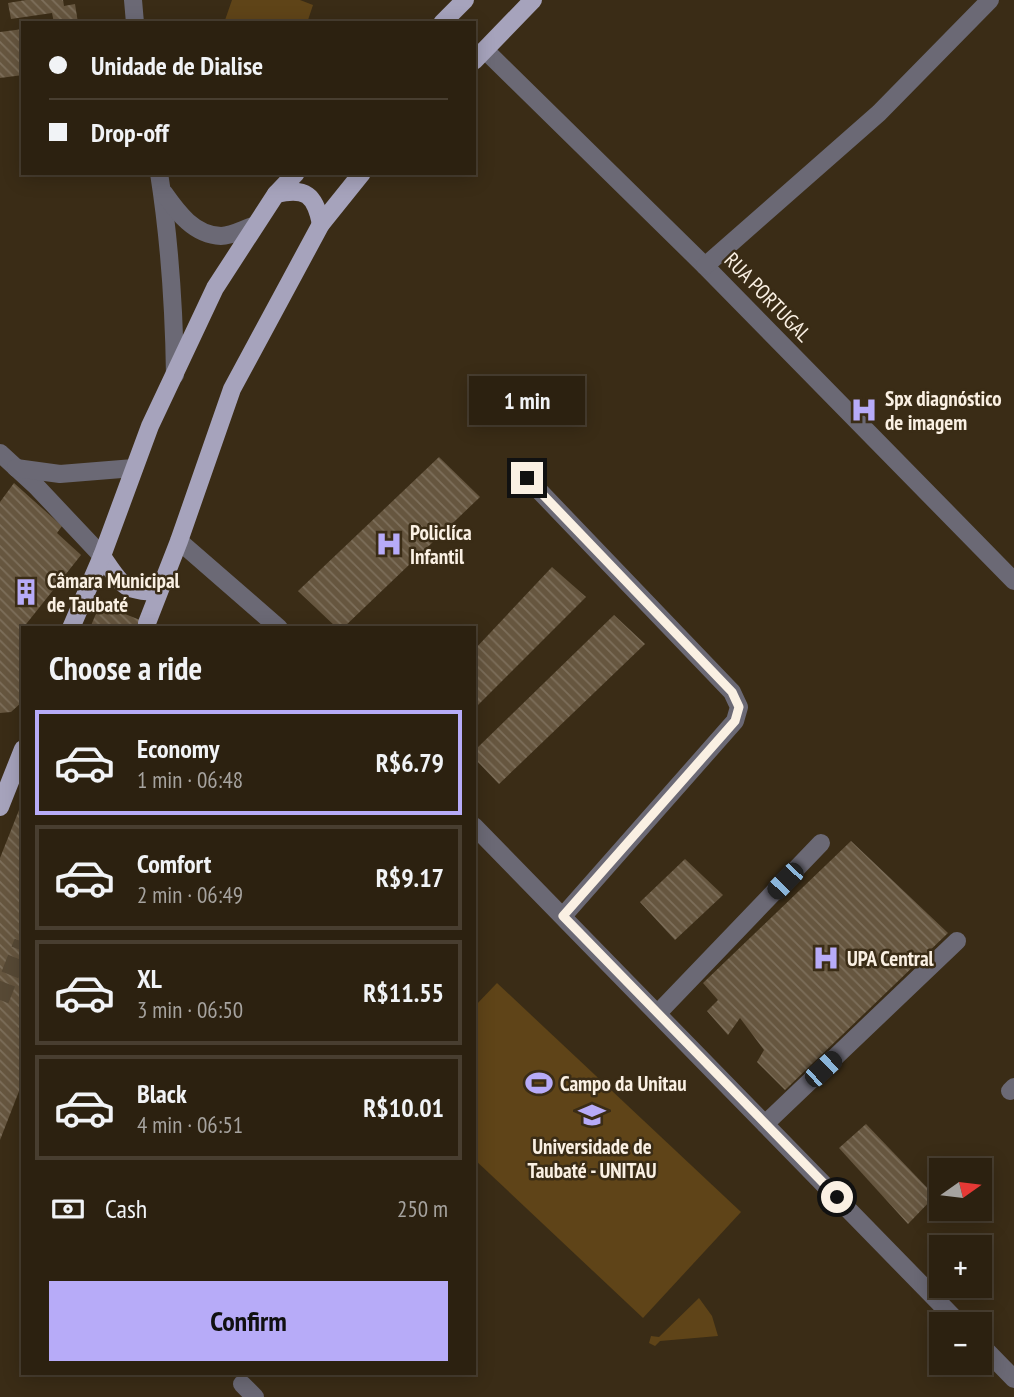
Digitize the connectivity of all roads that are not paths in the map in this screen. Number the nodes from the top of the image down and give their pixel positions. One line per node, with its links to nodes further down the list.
1 (464, 0): 4 (main road)
2 (533, 0): 5 (main road)
3 (990, 0): 12 (street)
4 (444, 21)
5 (480, 55): 12 (street, RUA PORTUGAL)
6 (294, 175): 9 (main road)
7 (360, 175): 10 (main road)
8 (160, 181): 11 (street); 13 (street)
9 (276, 194): 10 (main road); 11 (main road)
10 (321, 224): 18 (main road)
11 (253, 226): 13 (main road)
12 (705, 266): 20 (street, RUA PORTUGAL)
13 (175, 374): 16 (main road)
14 (0, 453): 15 (street)
15 (16, 468): 16 (street); 19 (street)
16 (134, 468): 19 (main road)
17 (527, 478): 29 (street)
18 (179, 541): 21 (main road); 23 (street)
19 (102, 556): 21 (main road); 24 (main road)
20 (1014, 580)
21 (158, 592): 22 (main road)
22 (147, 623)
23 (271, 625)
24 (72, 626)
25 (21, 754): 26 (main road)
26 (0, 807)
27 (476, 828): 29 (street)
28 (821, 843): 31 (street)
29 (563, 916): 31 (street)
30 (957, 941): 32 (street)
31 (658, 1013): 32 (street)
32 (765, 1124): 33 (street)
33 (948, 1312)
34 (992, 1356): 35 (street)
35 (1014, 1379)
36 (242, 1384): 37 (street)
37 (255, 1397)

